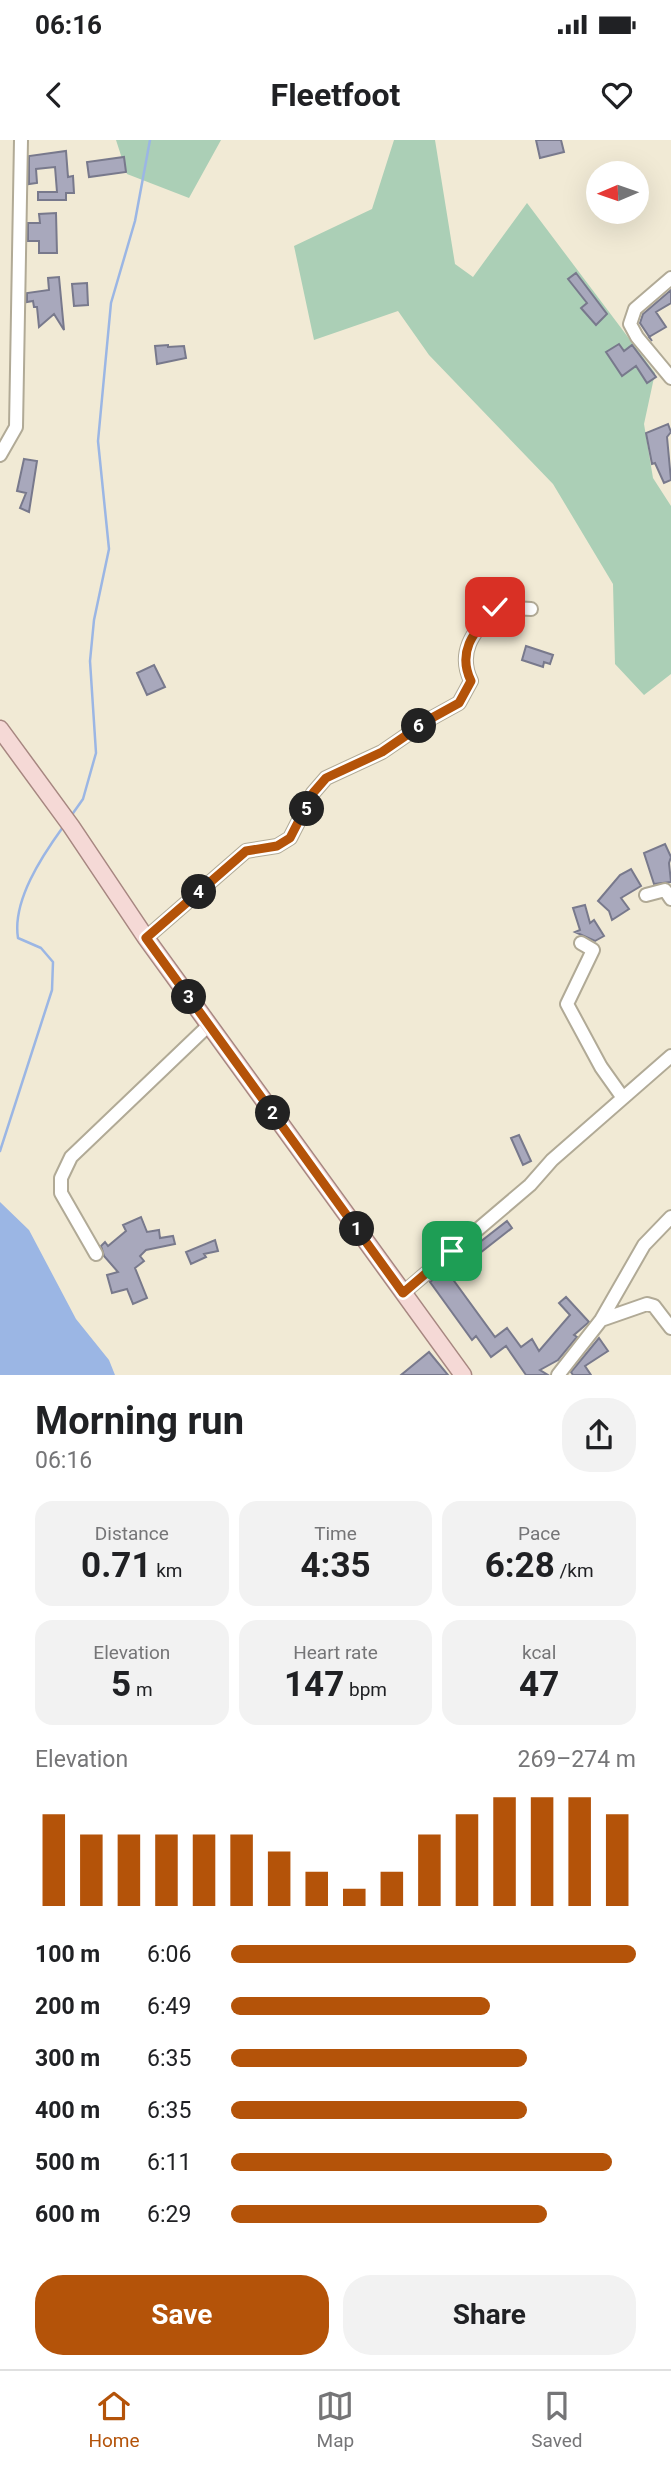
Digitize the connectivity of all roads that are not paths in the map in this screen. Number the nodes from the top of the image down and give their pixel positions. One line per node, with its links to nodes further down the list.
1 (21, 140): 4 (street)
2 (671, 278): 3 (street)
3 (671, 378)
4 (0, 455)
5 (531, 609): 9 (street)
6 (0, 729): 9 (main road)
7 (646, 895): 8 (street)
8 (671, 899)
9 (146, 938): 11 (main road)
10 (581, 943): 13 (street)
11 (209, 1025): 15 (street); 16 (main road)
12 (671, 1056): 13 (street)
13 (623, 1098): 16 (street)
14 (671, 1217): 17 (street)
15 (96, 1254)
16 (403, 1293): 19 (main road)
17 (601, 1320): 18 (street); 20 (street)
18 (671, 1328)
19 (463, 1375)
20 (558, 1375)

